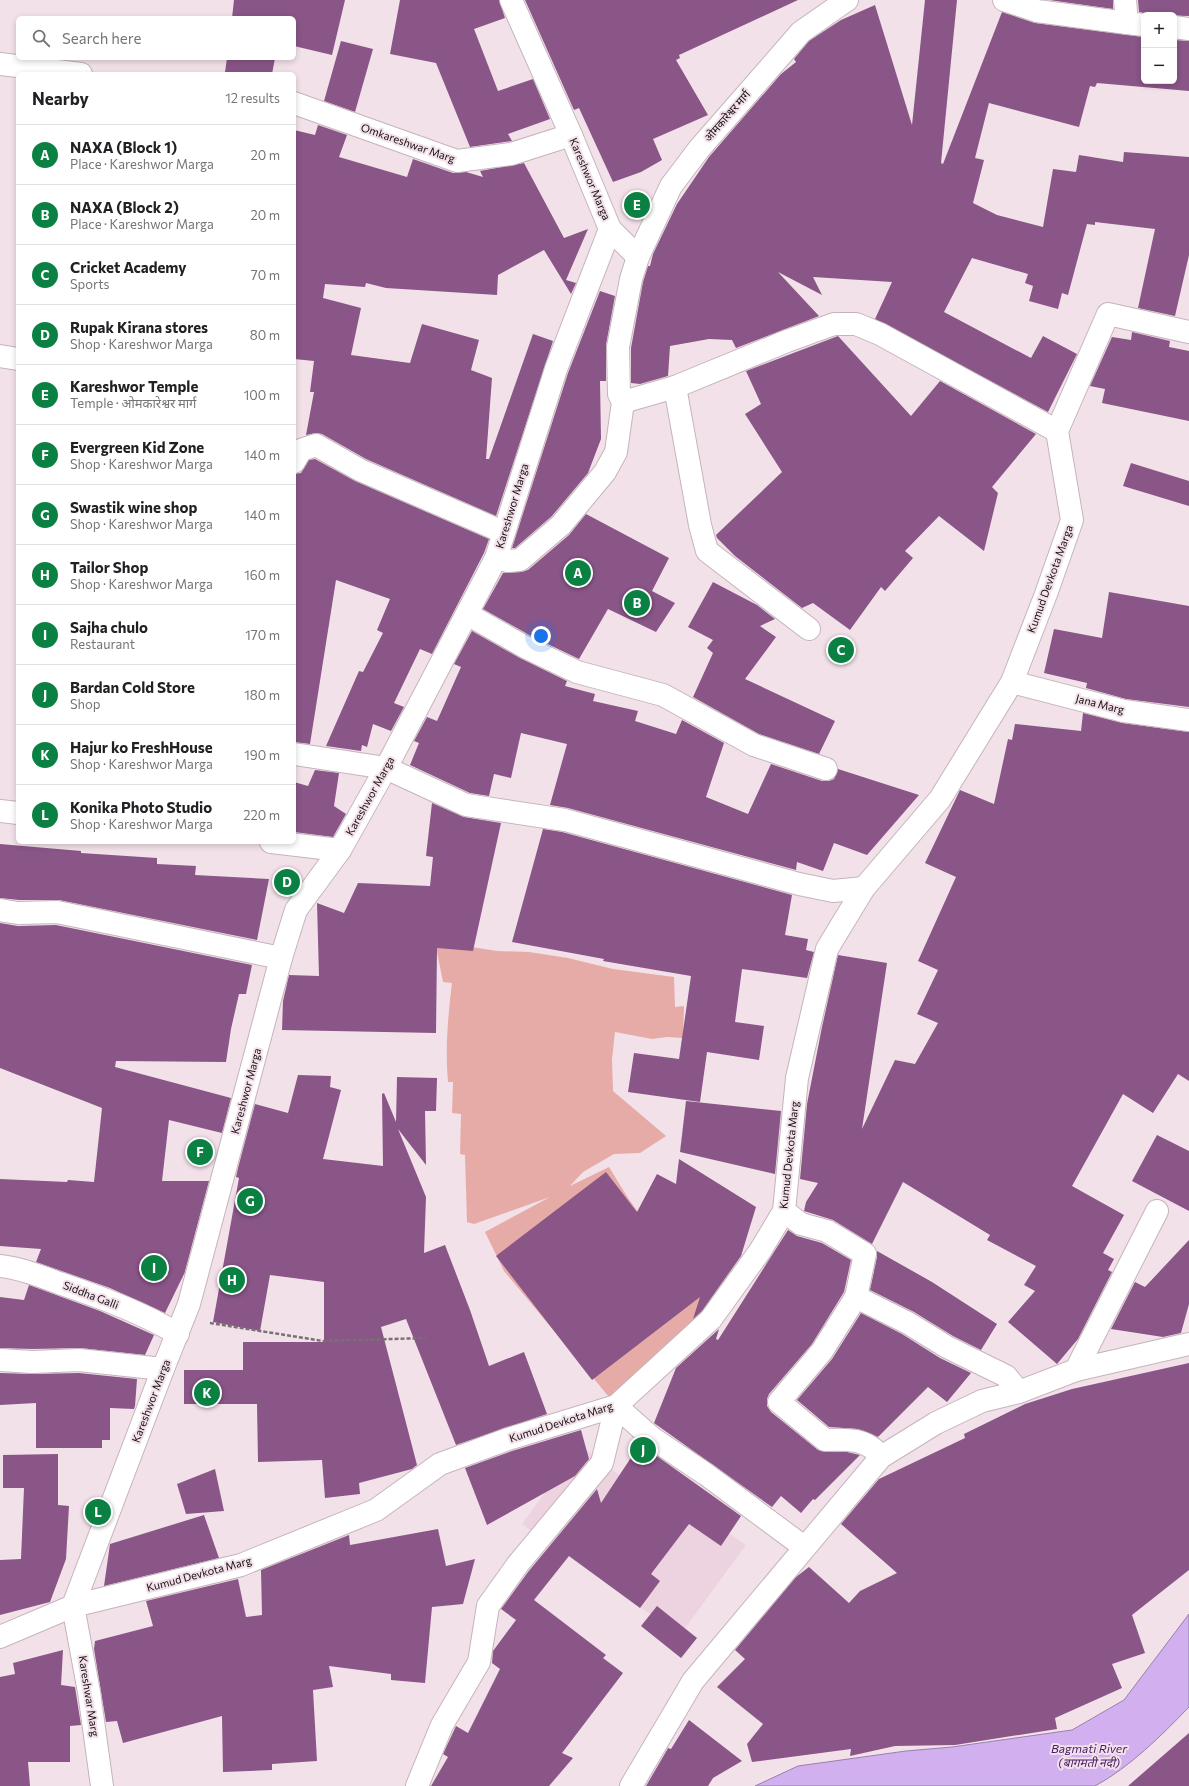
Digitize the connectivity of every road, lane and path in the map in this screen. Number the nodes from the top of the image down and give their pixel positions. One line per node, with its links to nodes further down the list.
1 (511, 0): 11 (street, Kareshwor Marga)
2 (847, 0): 13 (street, ओमकारेश्वर मार्ग)
3 (1004, 0): 5 (street)
4 (1125, 0): 5 (street)
5 (1135, 24)
6 (1177, 27): 7 (street)
7 (1189, 29)
8 (0, 64): 9 (street)
9 (65, 72)
10 (296, 104): 11 (street, Omkareshwar Marg)
11 (571, 135): 12 (street, Kareshwor Marga)
12 (610, 229): 13 (street); 21 (street, Kareshwor Marga)
13 (638, 257): 18 (street, ओमकारेश्वर मार्ग)
14 (1189, 332): 19 (street)
15 (0, 356): 16 (street)
16 (16, 359)
17 (675, 387): 18 (street); 19 (street); 24 (street)
18 (623, 402): 22 (street)
19 (1057, 431): 25 (street, Kumud Devkota Marga)
20 (296, 459): 21 (street)
21 (503, 532): 22 (street, Kareshwor Marga)
22 (496, 558): 23 (street, Kareshwor Marga)
23 (467, 614): 28 (street, Kareshwor Marga); 29 (street)
24 (809, 628)
25 (1012, 682): 26 (street, Jana Marg); 34 (street, Kumud Devkota Marga)
26 (1189, 720)
27 (296, 754): 28 (street)
28 (386, 768): 33 (street, Kareshwor Marga); 34 (street)
29 (826, 769)
30 (0, 811): 31 (street)
31 (16, 813)
32 (289, 844): 33 (street)
33 (340, 850): 36 (street, Kareshwor Marga)
34 (864, 888): 37 (street, Kumud Devkota Marg)
35 (0, 910): 36 (street)
36 (281, 958): 41 (street, Kareshwor Marga)
37 (784, 1211): 40 (street); 48 (street, Kumud Devkota Marg)
38 (1157, 1211): 46 (street)
39 (0, 1266): 41 (street, Siddha Galli)
40 (856, 1298): 47 (street); 49 (street)
41 (181, 1327): 42 (path); 45 (street, Kareshwor Marga)
42 (426, 1338)
43 (1189, 1344): 46 (street)
44 (0, 1360): 45 (street)
45 (163, 1368): 51 (street, Kareshwor Marga)
46 (1076, 1370): 47 (street)
47 (1019, 1392): 49 (street)
48 (616, 1406): 50 (street); 51 (street, Kumud Devkota Marg); 54 (street)
49 (881, 1457): 50 (street)
50 (804, 1547): 55 (street)
51 (73, 1606): 52 (street, Kumud Devkota Marg); 53 (street, Kareshwar Marg)
52 (0, 1637)
53 (102, 1786)
54 (417, 1786)
55 (631, 1786)

